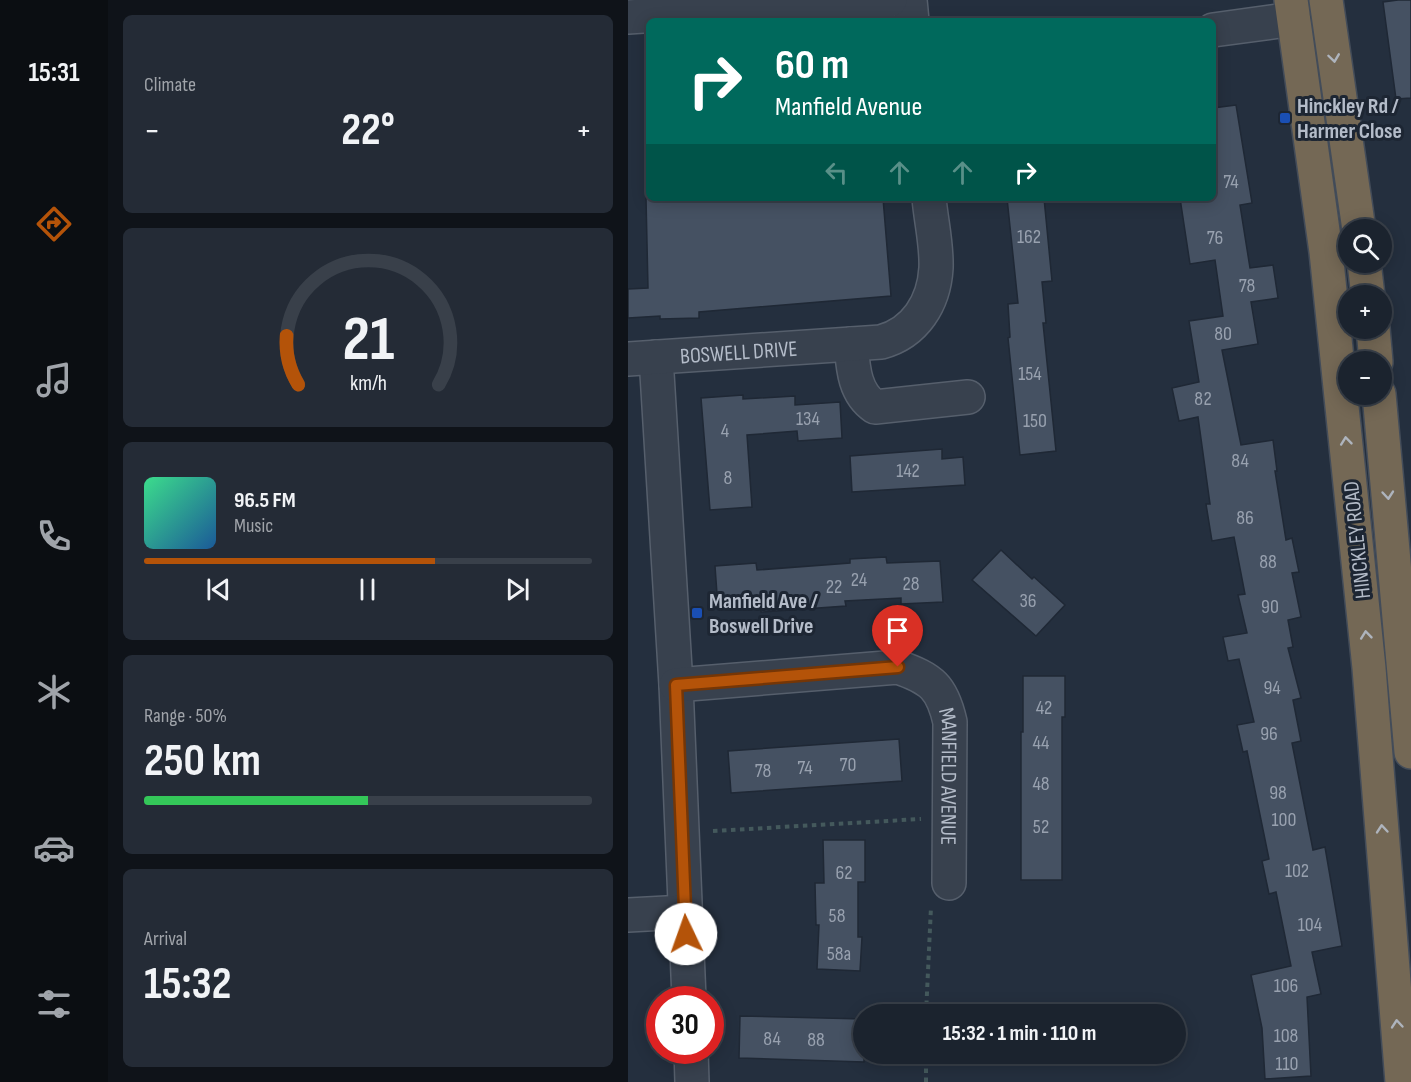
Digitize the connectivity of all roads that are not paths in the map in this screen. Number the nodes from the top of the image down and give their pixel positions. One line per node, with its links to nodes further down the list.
1 (890, 0): 5 (street)
2 (910, 0): 6 (street)
3 (1326, 0): 9 (highway, one-way to 9)
4 (1292, 10): 7 (street); 22 (highway, HINCKLEY ROAD, one-way to 4)
5 (628, 17)
6 (912, 18)
7 (1216, 29)
8 (929, 201): 10 (street, BOSWELL DRIVE)
9 (1357, 219)
10 (851, 344): 11 (street, BOSWELL DRIVE); 12 (street)
11 (642, 358): 14 (street)
12 (968, 397)
13 (1380, 405): 15 (highway, HINCKLEY ROAD, one-way to 15)
14 (676, 685): 16 (street, MANFIELD AVENUE); 17 (street)
15 (1411, 752)
16 (949, 883)
17 (685, 912): 18 (street); 19 (street)
18 (628, 915)
19 (688, 986)
20 (691, 1064): 21 (street)
21 (692, 1082)
22 (1402, 1082)

